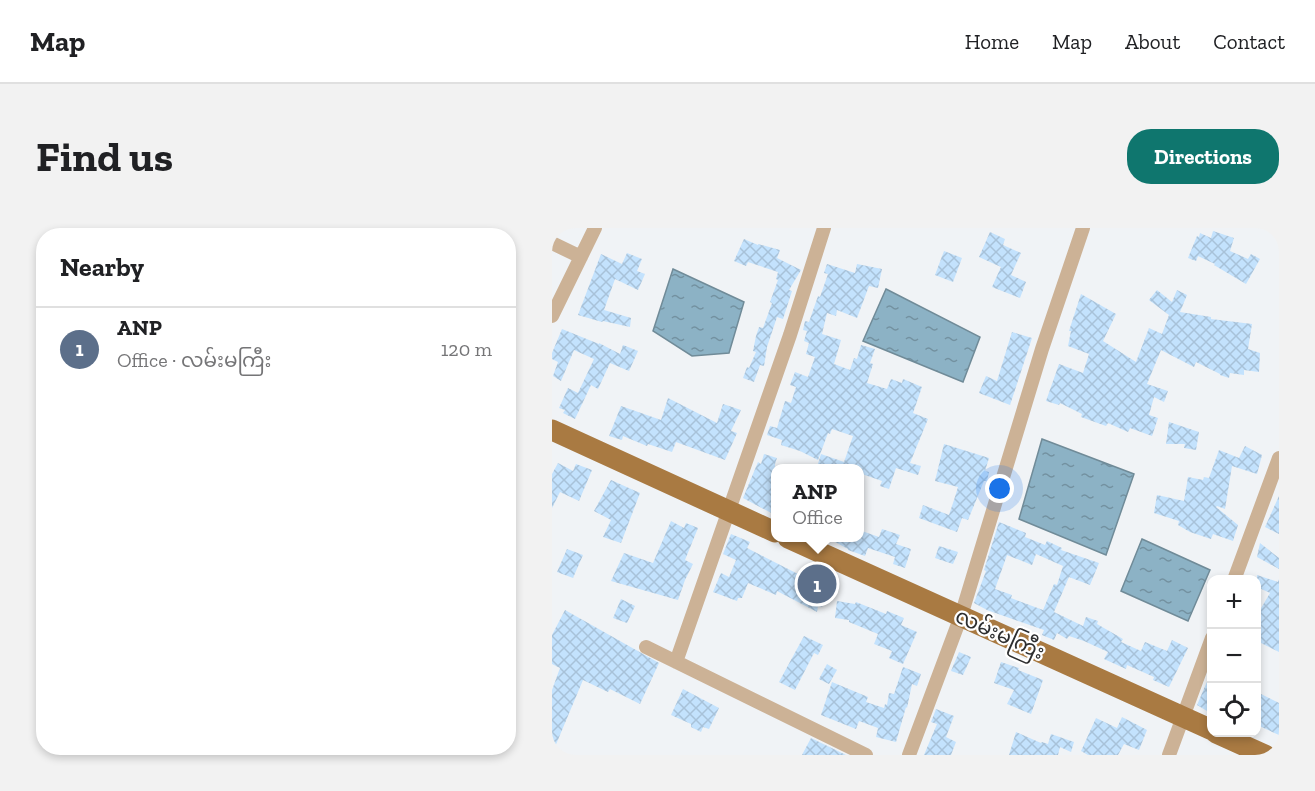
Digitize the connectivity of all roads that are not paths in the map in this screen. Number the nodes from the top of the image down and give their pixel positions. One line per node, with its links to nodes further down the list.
1 (595, 228): 5 (street)
2 (824, 228): 9 (street)
3 (1083, 228): 13 (street)
4 (552, 243): 5 (street)
5 (581, 256): 6 (street)
6 (552, 316)
7 (552, 430): 9 (main road)
8 (1279, 458): 12 (street)
9 (729, 511): 10 (main road); 16 (street)
10 (771, 530)
11 (799, 542): 13 (main road, လမ်းမကြီး)
12 (1235, 575)
13 (960, 616): 17 (main road, လမ်းမကြီး); 21 (street)
14 (646, 647): 16 (street)
15 (1207, 651): 17 (street)
16 (676, 662): 20 (street)
17 (1182, 717): 18 (main road, လမ်းမကြီး); 22 (street)
18 (1207, 728)
19 (1227, 737): 23 (main road)
20 (866, 755)
21 (909, 755)
22 (1168, 755)
23 (1265, 755)

